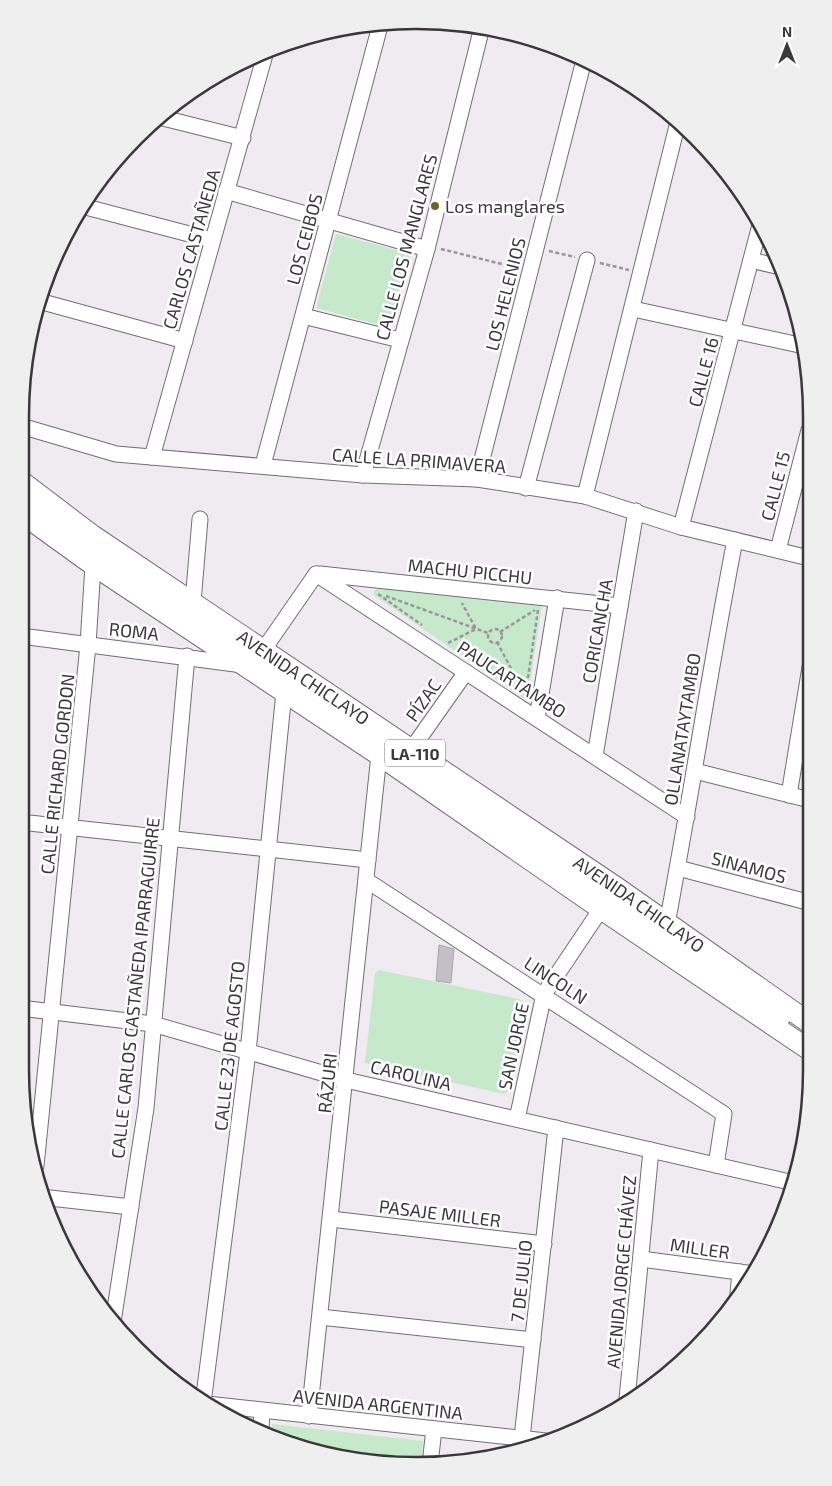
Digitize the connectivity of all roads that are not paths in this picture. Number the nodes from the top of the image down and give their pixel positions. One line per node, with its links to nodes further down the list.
1 (379, 31): 10 (street, LOS CEIBOS)
2 (480, 34): 13 (street, CALLE LOS MANGLARES)
3 (264, 60): 7 (street, CARLOS CASTAÑEDA)
4 (582, 67): 29 (street, LOS HELENIOS)
5 (168, 119): 7 (street)
6 (676, 130): 18 (street)
7 (243, 138): 8 (street, CARLOS CASTAÑEDA)
8 (226, 191): 10 (street); 12 (street, CARLOS CASTAÑEDA)
9 (90, 208): 12 (street)
10 (328, 221): 13 (street); 19 (street, LOS CEIBOS)
11 (758, 235): 15 (street, CALLE 16)
12 (212, 240): 22 (street, CARLOS CASTAÑEDA)
13 (428, 247): 21 (street, CALLE LOS MANGLARES)
14 (587, 260): 31 (street)
15 (751, 260): 16 (street); 20 (street, CALLE 16)
16 (773, 265)
17 (46, 303): 22 (street)
18 (633, 309): 20 (street); 32 (street)
19 (303, 316): 21 (street); 27 (street, LOS CEIBOS)
20 (734, 330): 23 (street); 37 (street, CALLE 16)
21 (400, 340): 28 (street, CALLE LOS MANGLARES)
22 (185, 341): 26 (street, CARLOS CASTAÑEDA)
23 (797, 344)
24 (29, 428): 26 (street, CALLE LA PRIMAVERA)
25 (803, 453): 39 (street, CALLE 15)
26 (152, 457): 27 (street, CALLE LA PRIMAVERA)
27 (263, 465): 28 (street, CALLE LA PRIMAVERA)
28 (363, 475): 29 (street, CALLE LA PRIMAVERA)
29 (477, 479): 31 (street, CALLE LA PRIMAVERA)
30 (29, 487): 44 (main road, AVENIDA CHICLAYO / LA-110)
31 (526, 488): 32 (street, CALLE LA PRIMAVERA)
32 (585, 496): 34 (street, CALLE LA PRIMAVERA)
33 (29, 506): 49 (street, AVENIDA CHICLAYO)
34 (636, 511): 37 (street, CALLE LA PRIMAVERA); 45 (street, CORICANCHA)
35 (29, 519): 41 (main road, AVENIDA CHICLAYO / LA-110)
36 (200, 519): 44 (street)
37 (681, 527): 38 (street, CALLE LA PRIMAVERA)
38 (735, 540): 39 (street, CALLE LA PRIMAVERA); 57 (street, OLLANATAYTAMBO)
39 (778, 550): 40 (street, CALLE LA PRIMAVERA)
40 (803, 556)
41 (93, 565): 47 (street, CALLE RICHARD GORDON); 49 (main road, AVENIDA CHICLAYO / LA-110)
42 (316, 574): 43 (street, MACHU PICCHU); 49 (street); 50 (street, PAUCARTAMBO)
43 (557, 598): 45 (street, MACHU PICCHU); 53 (street)
44 (194, 602): 49 (main road, AVENIDA CHICLAYO / LA-110)
45 (620, 606): 56 (street, CORICANCHA)
46 (29, 637): 47 (street, ROMA)
47 (88, 645): 48 (street, ROMA); 62 (street, CALLE RICHARD GORDON)
48 (188, 656): 49 (street, ROMA); 63 (street, CALLE CARLOS CASTAÑEDA IPARRAGUIRRE)
49 (253, 657): 51 (main road, AVENIDA CHICLAYO / LA-110); 54 (main road, AVENIDA CHICLAYO / LA-110); 76 (street, AVENIDA CHICLAYO)
50 (466, 672): 53 (street, PAUCARTAMBO); 54 (street, PÍZAC)
51 (284, 692): 55 (main road, AVENIDA CHICLAYO / LA-110); 64 (street, CALLE 23 DE AGOSTO)
52 (803, 710): 58 (street)
53 (537, 718): 56 (street, PAUCARTAMBO)
54 (411, 750): 70 (main road, AVENIDA CHICLAYO / LA-110)
55 (379, 754): 65 (street, RÁZURI); 69 (main road, AVENIDA CHICLAYO / LA-110)
56 (595, 756): 60 (street, PAUCARTAMBO)
57 (695, 771): 58 (street); 60 (street, OLLANATAYTAMBO)
58 (789, 795): 59 (street)
59 (803, 798)
60 (687, 817): 66 (street, OLLANATAYTAMBO)
61 (29, 823): 62 (street)
62 (70, 828): 63 (street); 73 (street, CALLE RICHARD GORDON)
63 (169, 838): 64 (street); 75 (street, CALLE CARLOS CASTAÑEDA IPARRAGUIRRE)
64 (268, 850): 65 (street); 78 (street, CALLE 23 DE AGOSTO)
65 (368, 860): 67 (street, RÁZURI)
66 (678, 868): 68 (street, SINAMOS); 70 (street, OLLANATAYTAMBO)
67 (366, 880): 71 (street, LINCOLN); 79 (street, RÁZURI)
68 (803, 901)
69 (601, 909): 71 (street, SAN JORGE); 77 (main road, AVENIDA CHICLAYO / LA-110)
70 (667, 924): 74 (main road, AVENIDA CHICLAYO / LA-110)
71 (544, 994): 80 (street, SAN JORGE); 84 (street, LINCOLN)
72 (29, 1009): 73 (street, CAROLINA)
73 (52, 1012): 75 (street, CAROLINA); 83 (street, CALLE RICHARD GORDON)
74 (803, 1018)
75 (153, 1024): 78 (street, CAROLINA); 87 (street, CALLE CARLOS CASTAÑEDA IPARRAGUIRRE)
76 (803, 1035)
77 (803, 1046)
78 (248, 1052): 79 (street, CAROLINA); 95 (street, CALLE 23 DE AGOSTO)
79 (346, 1080): 80 (street, CAROLINA); 88 (street, RÁZURI)
80 (517, 1119): 81 (street, CAROLINA)
81 (556, 1128): 82 (street, CAROLINA); 89 (street, 7 DE JULIO)
82 (651, 1150): 84 (street, CAROLINA); 90 (street, AVENIDA JORGE CHÁVEZ)
83 (37, 1152)
84 (716, 1165): 85 (street, CAROLINA)
85 (787, 1181)
86 (51, 1199): 87 (street)
87 (131, 1207): 92 (street, CALLE CARLOS CASTAÑEDA IPARRAGUIRRE)
88 (331, 1219): 89 (street, PASAJE MILLER); 93 (street, RÁZURI)
89 (544, 1244): 94 (street, 7 DE JULIO)
90 (641, 1258): 91 (street, MILLER); 96 (street, AVENIDA JORGE CHÁVEZ)
91 (746, 1273)
92 (114, 1313)
93 (320, 1317): 94 (street); 99 (street, RÁZURI)
94 (533, 1340): 102 (street, 7 DE JULIO)
95 (204, 1394)
96 (627, 1394)
97 (224, 1406): 98 (street, AVENIDA ARGENTINA)
98 (262, 1411): 99 (street, AVENIDA ARGENTINA); 100 (street)
99 (309, 1416): 101 (street, AVENIDA ARGENTINA)
100 (261, 1425)
101 (434, 1429): 102 (street, AVENIDA ARGENTINA); 104 (street)
102 (522, 1438): 103 (street, AVENIDA ARGENTINA)
103 (532, 1439)
104 (431, 1456)

